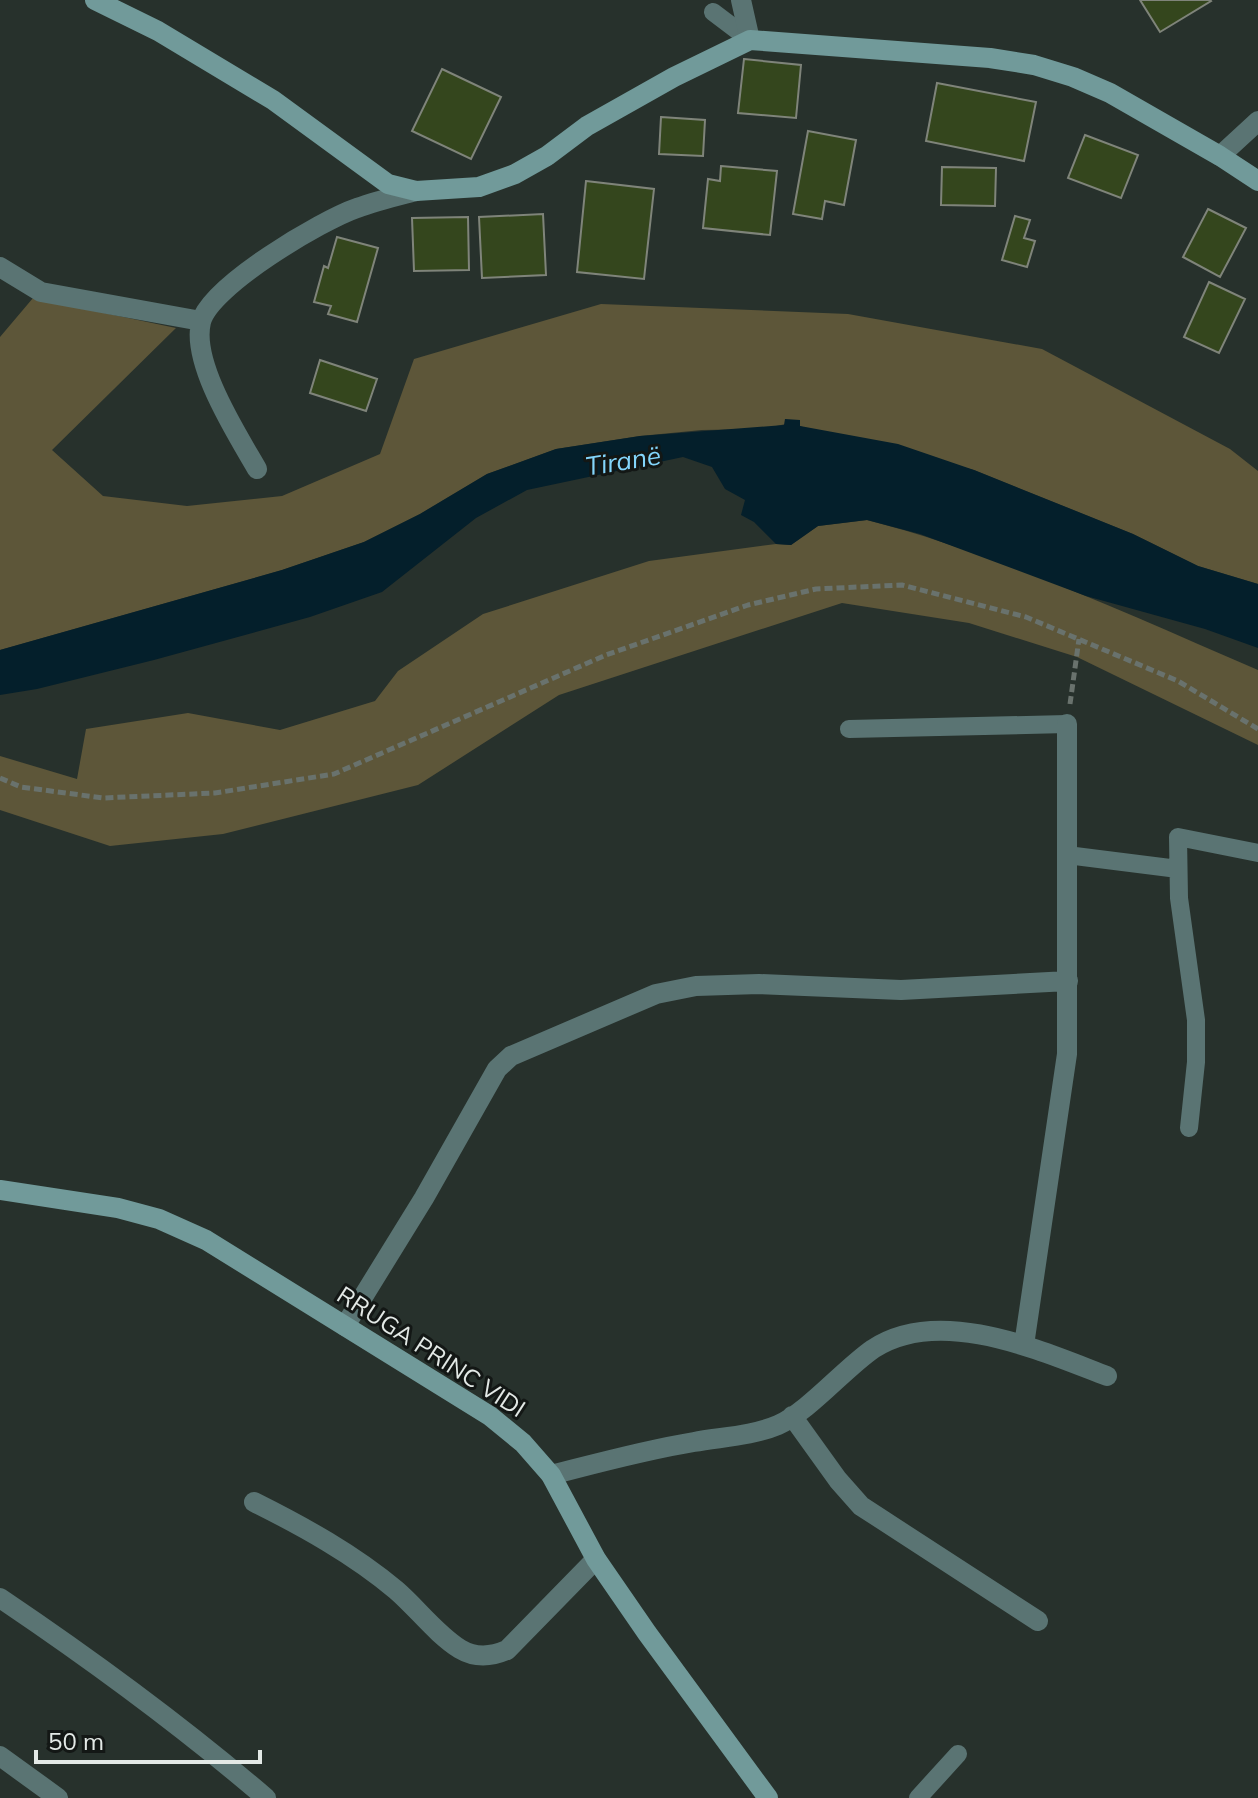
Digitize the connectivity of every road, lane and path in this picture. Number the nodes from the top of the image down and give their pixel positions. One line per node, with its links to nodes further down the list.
1 (95, 0): 7 (street)
2 (741, 0): 4 (street)
3 (713, 12): 4 (lane)
4 (750, 40): 6 (street); 9 (street)
5 (1258, 121): 6 (street)
6 (1220, 156): 8 (street)
7 (367, 169): 9 (street); 10 (street)
8 (1258, 181)
9 (416, 191): 10 (street)
10 (354, 209): 12 (street)
11 (0, 267): 12 (street)
12 (201, 321): 13 (street)
13 (257, 469)
14 (1079, 639): 15 (path); 17 (path); 18 (path)
15 (1067, 724): 16 (lane); 20 (street)
16 (849, 729)
17 (1258, 729)
18 (0, 778)
19 (1258, 853): 21 (lane)
20 (1067, 855): 21 (lane); 22 (street)
21 (1178, 869): 23 (lane)
22 (1068, 981): 25 (street); 26 (street)
23 (1189, 1128)
24 (0, 1190): 25 (street, RRUGA PRINC VIDI)
25 (345, 1326): 29 (street, RRUGA PRINC VIDI)
26 (1024, 1345): 27 (street); 28 (street)
27 (1107, 1376)
28 (792, 1416): 29 (street); 33 (street)
29 (551, 1475): 31 (street, RRUGA PRINC VIDI)
30 (254, 1502): 31 (street)
31 (596, 1559): 38 (street, RRUGA PRINC VIDI)
32 (0, 1598): 37 (street)
33 (1038, 1621)
34 (958, 1754): 39 (lane)
35 (0, 1756): 36 (street)
36 (58, 1798)
37 (266, 1798)
38 (768, 1798)
39 (918, 1798)

